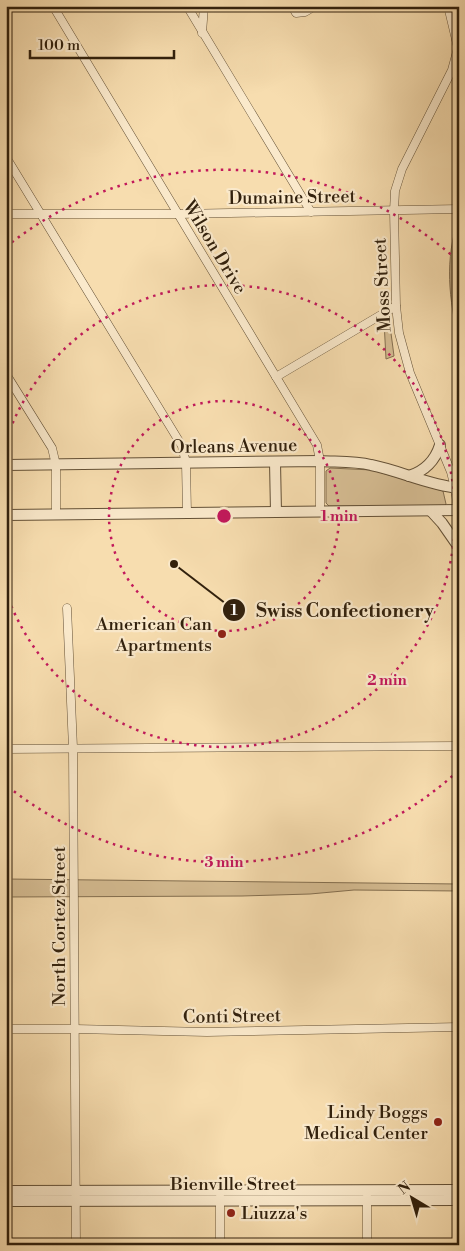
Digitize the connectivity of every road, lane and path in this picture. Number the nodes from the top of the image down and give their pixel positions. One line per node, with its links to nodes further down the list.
1 (53, 6): 14 (street, Wilson Drive)
2 (186, 6): 7 (street)
3 (204, 6): 7 (street)
4 (292, 6): 5 (street)
5 (315, 6)
6 (448, 6): 10 (street, Moss Street)
7 (202, 33): 11 (street)
8 (6, 157): 13 (street)
9 (457, 209): 10 (street, Dumaine Street)
10 (394, 211): 11 (street, Dumaine Street); 15 (street, Moss Street)
11 (311, 212): 14 (street, Dumaine Street)
12 (6, 214): 13 (street, Dumaine Street)
13 (40, 214): 14 (street, Dumaine Street); 21 (street)
14 (178, 214): 17 (street, Wilson Drive)
15 (396, 306): 17 (street); 18 (street, Moss Street)
16 (6, 374): 23 (street)
17 (276, 377): 19 (street, Wilson Drive)
18 (440, 445): 24 (street); 25 (street, Moss Street)
19 (320, 461): 20 (street, Orleans Avenue); 24 (street, Orleans Avenue); 29 (street, Wilson Drive)
20 (276, 462): 21 (street, Orleans Avenue); 28 (street)
21 (186, 463): 23 (street, Orleans Avenue); 30 (street)
22 (6, 465): 23 (street, Orleans Avenue)
23 (56, 465): 31 (street)
24 (409, 476): 25 (street, Orleans Avenue)
25 (457, 488): 26 (street, Moss Street)
26 (458, 510): 27 (street); 33 (street, Moss Street)
27 (431, 511): 29 (street); 33 (street)
28 (276, 512): 29 (street); 30 (street)
29 (320, 512)
30 (187, 513): 31 (street)
31 (56, 514): 32 (street)
32 (6, 515)
33 (458, 546): 34 (street, Moss Street)
34 (459, 568)
35 (67, 608): 37 (street, North Cortez Street)
36 (459, 746): 37 (street)
37 (73, 748): 38 (street); 41 (street, North Cortez Street)
38 (6, 749)
39 (459, 1027): 41 (street, Conti Street)
40 (6, 1029): 41 (street, Conti Street)
41 (75, 1029): 46 (street, North Cortez Street)
42 (366, 1190): 43 (street, Bienville Street); 45 (street, Bienville Street); 49 (street)
43 (459, 1190)
44 (6, 1191): 46 (street, Bienville Street)
45 (220, 1195): 46 (street, Bienville Street); 49 (street, Bienville Street); 51 (street)
46 (76, 1196): 48 (street, Bienville Street); 50 (street, North Cortez Street)
47 (459, 1200): 49 (street, Bienville Street)
48 (6, 1201)
49 (367, 1201): 52 (street)
50 (76, 1245)
51 (220, 1245)
52 (367, 1245)

